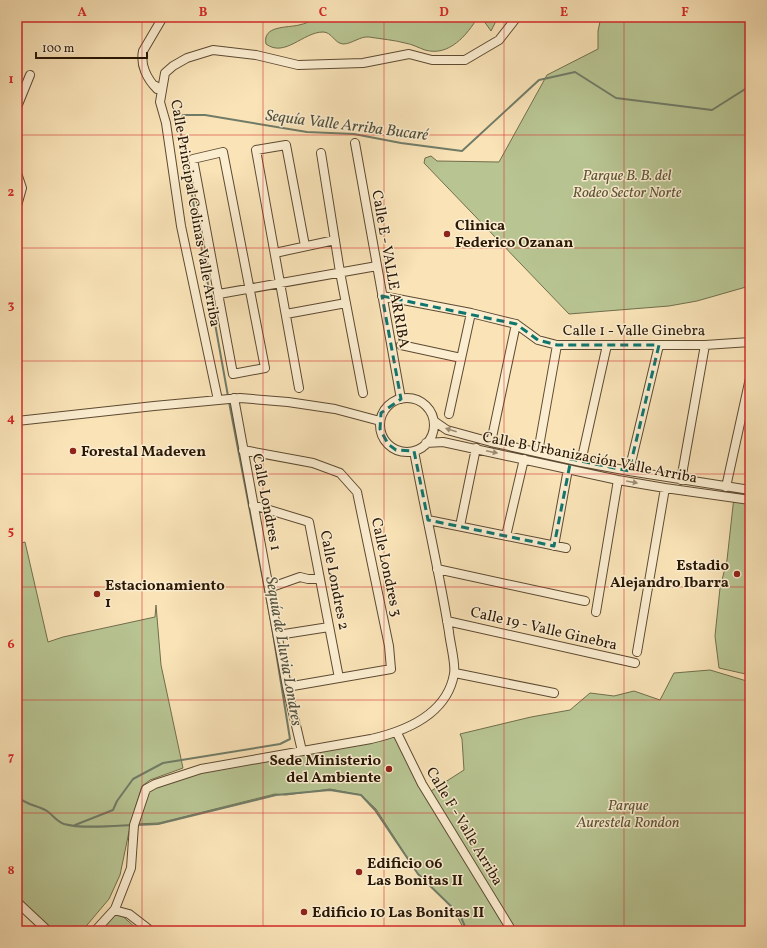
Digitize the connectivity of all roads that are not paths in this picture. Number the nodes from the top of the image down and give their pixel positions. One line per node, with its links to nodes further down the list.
1 (163, 17): 4 (street)
2 (518, 17): 35 (street, Calle Principal Colinas Valle Arriba)
3 (30, 75): 5 (street)
4 (156, 86)
5 (17, 107)
6 (355, 143): 13 (street, Calle E - VALLE ARRIBA)
7 (321, 154): 10 (street)
8 (17, 173): 9 (street)
9 (17, 206)
10 (335, 240): 11 (street); 14 (street)
11 (304, 246): 12 (street); 12 (street)
12 (275, 253): 15 (street)
13 (377, 266): 14 (street); 18 (street, Calle E - VALLE ARRIBA)
14 (340, 272): 15 (street); 19 (street)
15 (280, 283): 16 (street); 21 (street)
16 (250, 289): 17 (street); 17 (street); 17 (street)
17 (219, 294)
18 (382, 296): 20 (street, Calle 1 - Valle Ginebra); 34 (street, Calle E - VALLE ARRIBA)
19 (346, 303): 21 (street); 32 (street)
20 (471, 313): 22 (street, Calle 1 - Valle Ginebra); 29 (street)
21 (286, 314): 31 (street)
22 (516, 324): 26 (street, Calle 1 - Valle Ginebra); 41 (street)
23 (750, 342): 24 (street, Calle 1 - Valle Ginebra)
24 (705, 344): 28 (street, Calle 1 - Valle Ginebra); 52 (street)
25 (401, 345): 29 (street)
26 (558, 345): 27 (street, Calle 1 - Valle Ginebra); 46 (street)
27 (607, 345): 28 (street, Calle 1 - Valle Ginebra); 48 (street)
28 (659, 345): 50 (street)
29 (461, 358): 37 (street)
30 (750, 378): 36 (street)
31 (299, 388)
32 (363, 393)
33 (234, 398): 35 (street); 39 (street); 44 (street, Calle Londres 1)
34 (401, 399): 39 (street); 40 (street)
35 (218, 400): 38 (street)
36 (747, 405): 53 (street)
37 (449, 414)
38 (17, 421)
39 (380, 421): 45 (street)
40 (434, 422): 41 (street, Calle B Urbanización Valle Arriba, one-way to 40); 42 (street)
41 (491, 442): 46 (street, Calle B Urbanización Valle Arriba)
42 (426, 443): 43 (street, Calle B Urbanización Valle Arriba); 45 (street)
43 (476, 448): 47 (street, Calle B Urbanización Valle Arriba, one-way to 47); 59 (street)
44 (243, 450): 57 (street, Calle Londres 1); 74 (street, Calle Londres 3)
45 (414, 451): 58 (street)
46 (538, 452): 48 (street, Calle B Urbanización Valle Arriba)
47 (524, 458): 49 (street, Calle B Urbanización Valle Arriba); 60 (street)
48 (581, 462): 50 (street, Calle B Urbanización Valle Arriba)
49 (568, 469): 51 (street, Calle B Urbanización Valle Arriba); 61 (street)
50 (629, 472): 52 (street, Calle B Urbanización Valle Arriba)
51 (618, 480): 54 (street, Calle B Urbanización Valle Arriba, one-way to 54); 67 (street)
52 (681, 480): 53 (street, Calle B Urbanización Valle Arriba)
53 (726, 487): 55 (street, Calle B Urbanización Valle Arriba)
54 (665, 488): 56 (street, Calle B Urbanización Valle Arriba); 71 (street)
55 (750, 490)
56 (750, 500)
57 (254, 505): 64 (street, Calle Londres 2); 65 (street, Calle Londres 1)
58 (428, 520): 59 (street); 63 (street)
59 (460, 526): 60 (street)
60 (506, 536): 61 (street)
61 (554, 546): 62 (street)
62 (566, 548)
63 (437, 569): 66 (street); 68 (street)
64 (320, 579): 65 (street); 69 (street, Calle Londres 2)
65 (269, 588): 70 (street, Calle Londres 1)
66 (585, 601)
67 (596, 612)
68 (447, 621): 72 (street, Calle 19 - Valle Ginebra); 73 (street)
69 (329, 627): 70 (street); 74 (street, Calle Londres 2)
70 (278, 635): 75 (street, Calle Londres 1)
71 (637, 652)
72 (635, 663)
73 (455, 673): 76 (street); 77 (street)
74 (339, 678): 75 (street, Calle Londres 3)
75 (288, 687): 78 (street, Calle Londres 1)
76 (554, 694)
77 (397, 733): 78 (street); 84 (street, Calle F - Valle Arriba)
78 (302, 751): 80 (street)
79 (17, 902): 81 (street)
80 (114, 910): 82 (street); 83 (street)
81 (48, 931)
82 (96, 931)
83 (151, 931)
84 (512, 931)

